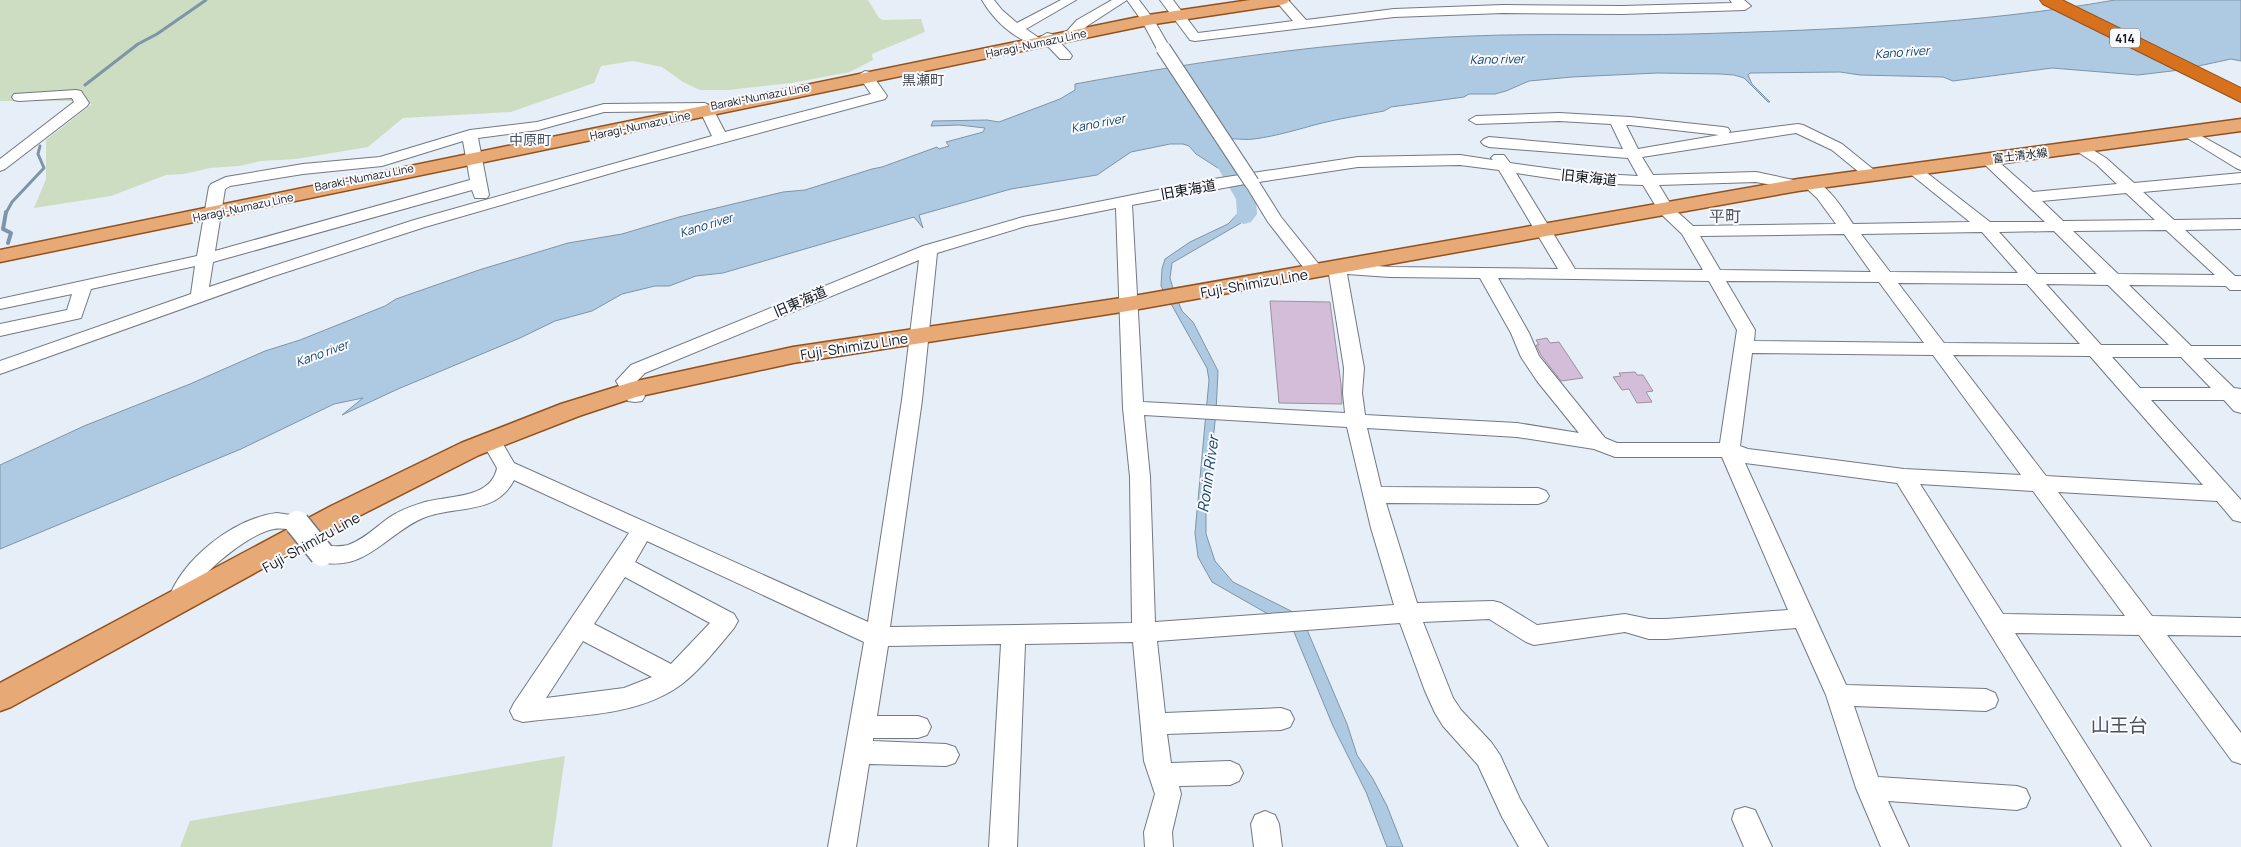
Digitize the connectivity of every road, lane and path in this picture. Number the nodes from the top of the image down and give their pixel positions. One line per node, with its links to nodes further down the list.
1 (988, 0): 18 (street)
2 (1070, 0): 18 (street)
3 (1121, 0): 19 (street)
4 (1132, 0): 16 (street)
5 (1257, 0): 12 (main road)
6 (1281, 0): 12 (main road, Haragi-Numazu Line); 17 (street)
7 (1380, 0): 15 (street)
8 (1492, 0): 13 (street)
9 (1609, 0): 14 (street)
10 (1736, 0): 14 (street)
11 (2049, 0): 23 (highway, 414)
12 (1173, 9): 16 (main road, Haragi-Numazu Line); 17 (street)
13 (1502, 9): 14 (street); 15 (street)
14 (1622, 10)
15 (1394, 13): 17 (street)
16 (1146, 18): 19 (main road); 20 (main road, Haragi-Numazu Line); 63 (street, bridge)
17 (1301, 22)
18 (1016, 29): 20 (street)
19 (1074, 31): 20 (main road)
20 (1044, 39): 21 (street); 22 (main road, Haragi-Numazu Line)
21 (1065, 56)
22 (866, 77): 25 (main road, Haragi-Numazu Line); 31 (street)
23 (2241, 96)
24 (19, 97): 38 (street)
25 (706, 109): 30 (street); 31 (street); 35 (main road, Haragi-Numazu Line)
26 (1616, 120): 28 (street); 32 (street); 34 (street)
27 (2241, 125): 29 (main road, 富士清水線)
28 (1776, 130): 34 (street); 41 (street)
29 (2189, 133): 33 (main road, 富士清水線); 37 (street)
30 (470, 134): 35 (street); 50 (street)
31 (720, 138): 49 (street)
32 (1489, 142): 34 (street); 39 (street)
33 (2080, 147): 36 (main road, 富士清水線); 46 (street)
34 (1633, 154): 43 (street)
35 (473, 157): 44 (street); 50 (main road, Haragi-Numazu Line)
36 (1987, 159): 40 (main road, 富士清水線); 47 (street)
37 (2241, 165)
38 (0, 166)
39 (1504, 167): 43 (street, 旧東海道); 48 (street, 旧東海道); 58 (street)
40 (1913, 169): 41 (main road, 富士清水線); 54 (street)
41 (1871, 174): 45 (main road, 富士清水線)
42 (2241, 178): 46 (street)
43 (1649, 182): 45 (street, 旧東海道); 51 (street)
44 (478, 183): 49 (street); 62 (street)
45 (1804, 184): 51 (main road, Fuji-Shimizu Line); 56 (street)
46 (2129, 188): 47 (street); 53 (street)
47 (2029, 197): 55 (street)
48 (1124, 201): 59 (street, 旧東海道); 74 (street)
49 (482, 205): 72 (street)
50 (213, 210): 60 (main road); 61 (main road, Haragi-Numazu Line); 62 (street)
51 (1666, 210): 57 (street); 58 (main road, Fuji-Shimizu Line)
52 (2241, 224): 53 (street)
53 (2170, 225): 55 (street); 70 (street)
54 (1984, 226): 55 (street); 56 (street); 68 (street)
55 (2058, 226): 69 (street)
56 (1848, 229): 57 (street); 67 (street)
57 (1689, 231): 66 (street)
58 (1543, 232): 63 (main road, Fuji-Shimizu Line); 65 (street)
59 (929, 250): 76 (street); 83 (street, 旧東海道)
60 (0, 251)
61 (0, 256)
62 (206, 259): 71 (street); 72 (street)
63 (1327, 270): 64 (street); 74 (main road, Fuji-Shimizu Line); 87 (street)
64 (1486, 273): 65 (street); 88 (street)
65 (1570, 274): 66 (street)
66 (1714, 276): 67 (street); 77 (street)
67 (1885, 278): 68 (street); 78 (street)
68 (2032, 279): 69 (street); 79 (street)
69 (2113, 280): 70 (street); 80 (street)
70 (2238, 285)
71 (83, 286): 73 (street); 75 (street)
72 (200, 296): 82 (street)
73 (0, 304)
74 (1128, 304): 76 (main road, Fuji-Shimizu Line); 86 (street)
75 (0, 330)
76 (921, 336): 83 (main road, Fuji-Shimizu Line); 108 (street)
77 (1743, 348): 78 (street); 89 (street)
78 (1938, 350): 79 (street); 92 (street)
79 (2097, 350): 80 (street); 84 (street)
80 (2185, 352): 81 (street); 85 (street)
81 (2241, 352)
82 (0, 368)
83 (633, 393): 90 (main road, Fuji-Shimizu Line); 99 (main road, Fuji-Shimizu Line)
84 (2134, 394): 85 (street); 93 (street)
85 (2237, 398)
86 (1133, 408): 87 (street); 106 (street)
87 (1355, 420): 88 (street); 94 (street)
88 (1598, 444): 89 (street)
89 (1729, 450): 91 (street); 101 (street)
90 (501, 459): 97 (street); 99 (street, bridge); 113 (main road, Fuji-Shimizu Line)
91 (1904, 476): 92 (street); 102 (street)
92 (2039, 484): 93 (street); 103 (street)
93 (2223, 494): 96 (street)
94 (1373, 496): 95 (street); 100 (street)
95 (1538, 496)
96 (2241, 514)
97 (643, 529): 98 (street); 108 (street)
98 (621, 565): 104 (street); 109 (street)
99 (180, 600): 111 (main road, Fuji-Shimizu Line)
100 (1409, 613): 101 (street); 106 (street); 128 (street)
101 (1804, 618): 110 (street)
102 (1995, 622): 103 (street); 131 (street)
103 (2146, 624): 105 (street); 118 (street)
104 (578, 627): 109 (street); 109 (street)
105 (2241, 628)
106 (1144, 632): 107 (street); 115 (street)
107 (1013, 635): 108 (street); 126 (street)
108 (877, 638): 117 (street)
109 (672, 676)
110 (1838, 695): 112 (street); 122 (street)
111 (0, 698)
112 (1986, 700)
113 (0, 715)
114 (1281, 720): 115 (street)
115 (1152, 724): 121 (street)
116 (918, 727): 117 (street)
117 (860, 739): 119 (street); 125 (street)
118 (2241, 754)
119 (946, 755)
120 (1230, 773): 121 (street)
121 (1162, 775): 127 (street)
122 (1869, 788): 123 (street); 130 (street)
123 (2018, 798)
124 (1745, 819): 129 (street)
125 (842, 847)
126 (1003, 847)
127 (1159, 847)
128 (1534, 847)
129 (1758, 847)
130 (1895, 847)
131 (2137, 847)

